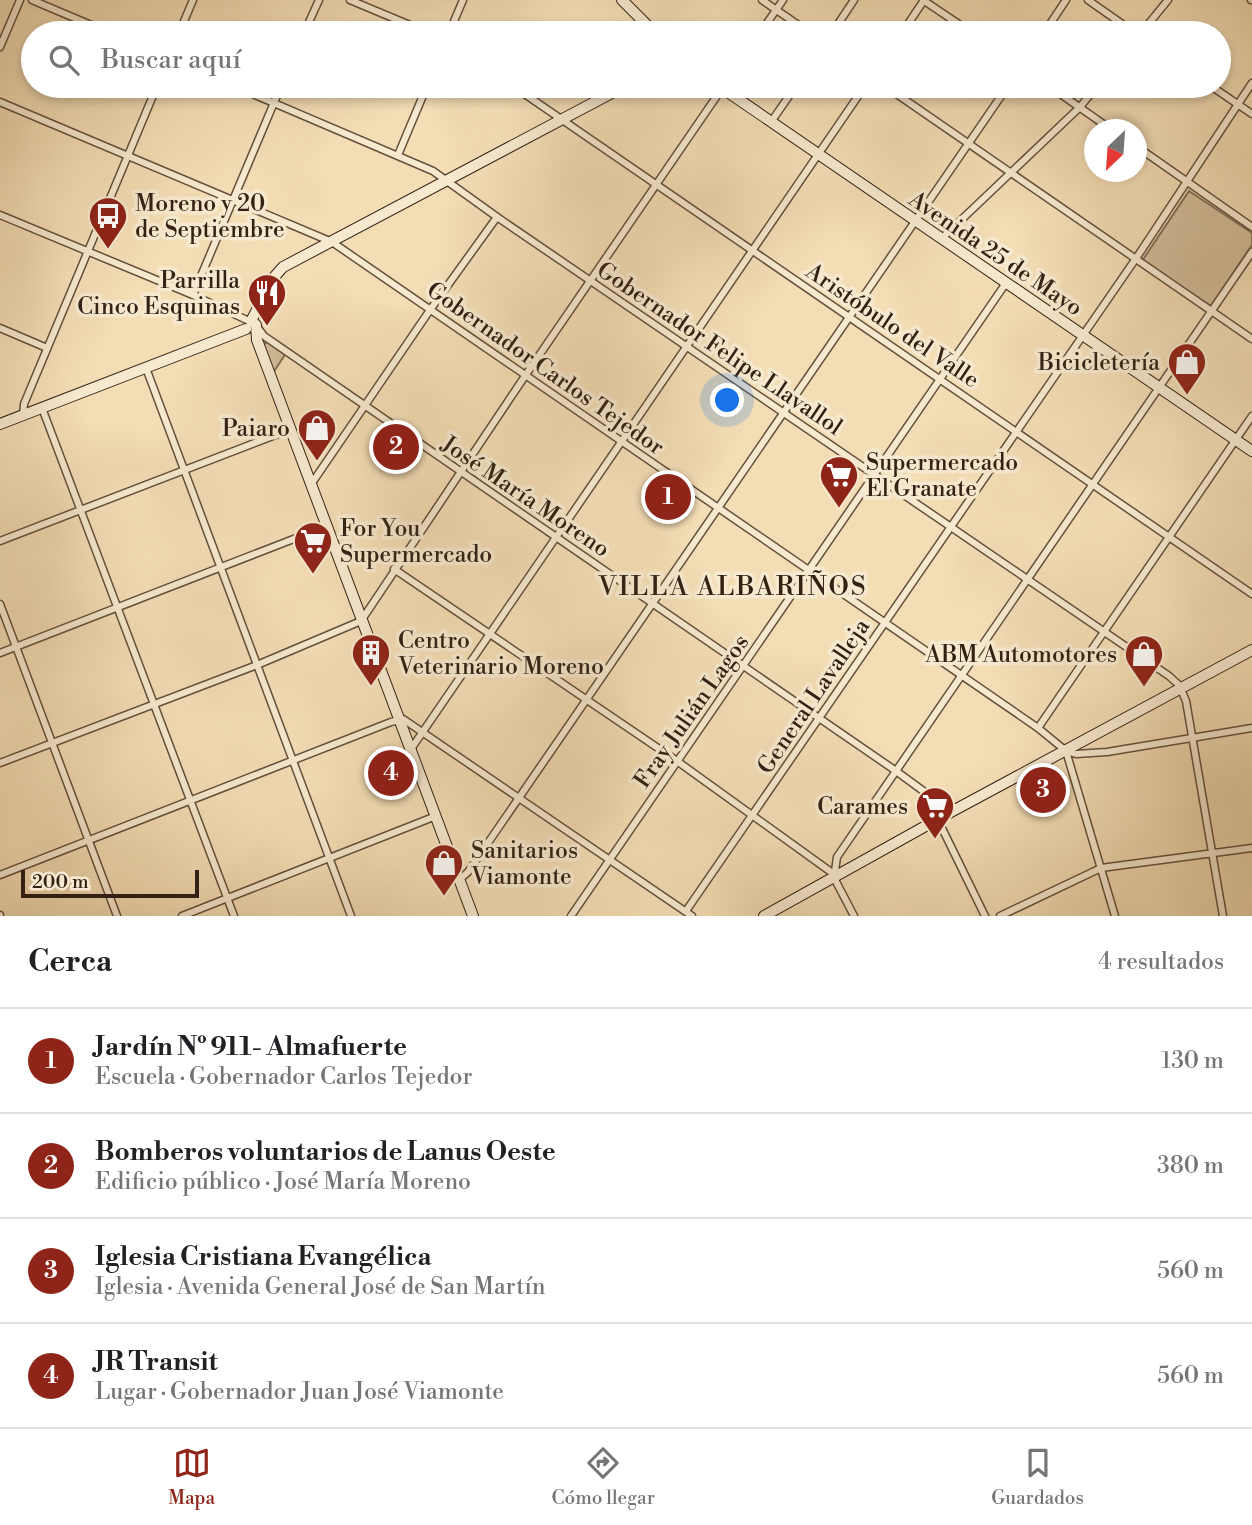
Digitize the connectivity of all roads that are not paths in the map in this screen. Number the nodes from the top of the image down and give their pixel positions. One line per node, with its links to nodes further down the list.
1 (20, 0): 30 (street)
2 (32, 0): 16 (street)
3 (192, 0): 17 (street)
4 (319, 0): 18 (street)
5 (350, 0): 19 (street)
6 (463, 0): 20 (street)
7 (622, 0): 21 (street)
8 (762, 0): 15 (street)
9 (783, 0): 15 (street)
10 (855, 0): 24 (street)
11 (924, 0): 25 (street); 26 (street)
12 (1066, 0): 27 (street)
13 (1087, 0): 28 (street)
14 (1168, 0): 29 (street)
15 (776, 10): 22 (street); 23 (street)
16 (82, 21)
17 (184, 21)
18 (309, 21)
19 (400, 21)
20 (454, 21)
21 (643, 21)
22 (768, 21)
23 (792, 21)
24 (840, 21)
25 (909, 21)
26 (955, 21)
27 (1052, 21)
28 (1118, 21)
29 (1151, 21)
30 (0, 47)
31 (1252, 83): 49 (street, General Lavalleja)
32 (152, 98): 59 (street)
33 (262, 98): 48 (street, Gobernador Felipe Llavallol)
34 (276, 98): 48 (street)
35 (422, 98): 57 (street)
36 (530, 98): 52 (street, Aristóbulo del Valle)
37 (602, 98): 52 (street)
38 (715, 98): 63 (street)
39 (737, 98): 54 (street, Avenida 25 de Mayo)
40 (788, 98): 54 (street)
41 (857, 98): 58 (street)
42 (902, 98): 55 (street)
43 (1000, 98): 55 (street)
44 (1067, 98): 50 (street)
45 (1087, 98): 50 (street)
46 (1229, 98): 49 (street)
47 (0, 102): 59 (street, Gobernador Carlos Tejedor)
48 (274, 103): 57 (street, Gobernador Felipe Llavallol); 64 (street)
49 (1238, 104): 51 (street); 62 (street, General Lavalleja)
50 (1080, 107): 53 (street); 60 (street)
51 (1252, 114)
52 (561, 119): 61 (street); 63 (street, Aristóbulo del Valle)
53 (1097, 119)
54 (771, 122): 58 (street, Avenida 25 de Mayo)
55 (968, 143): 60 (street); 67 (street)
56 (1147, 154): 62 (street)
57 (398, 155): 61 (street, Gobernador Felipe Llavallol)
58 (817, 155): 67 (street, Avenida 25 de Mayo); 72 (street)
59 (127, 156): 64 (street, Gobernador Carlos Tejedor); 71 (street)
60 (1010, 173): 69 (street); 74 (street)
61 (445, 180): 66 (street, Gobernador Felipe Llavallol); 70 (street)
62 (1188, 182): 68 (street); 74 (street, General Lavalleja)
63 (656, 185): 72 (street, Aristóbulo del Valle); 75 (street)
64 (234, 200): 70 (street, Gobernador Carlos Tejedor); 77 (street)
65 (0, 215): 71 (street, José María Moreno)
66 (497, 217): 75 (street, Gobernador Felipe Llavallol); 78 (street)
67 (915, 221): 69 (street, Avenida 25 de Mayo); 80 (street)
68 (1252, 226)
69 (941, 239): 76 (street, Avenida 25 de Mayo)
70 (332, 242): 78 (street, Gobernador Carlos Tejedor); 82 (street)
71 (87, 251): 77 (street, José María Moreno); 86 (street)
72 (752, 251): 80 (street, Aristóbulo del Valle); 85 (street)
73 (1252, 252): 79 (street)
74 (1135, 260): 79 (street); 83 (street, General Lavalleja)
75 (590, 281): 85 (street, Gobernador Felipe Llavallol); 88 (street)
76 (1006, 283): 83 (street, Avenida 25 de Mayo); 89 (street, Fray Julián Lagos)
77 (193, 295): 82 (street, José María Moreno)
78 (430, 310): 88 (street, Gobernador Carlos Tejedor); 91 (street)
79 (1212, 312): 84 (street); 90 (street)
80 (850, 317): 89 (street, Aristóbulo del Valle); 93 (street)
81 (0, 328): 86 (street)
82 (252, 328): 87 (street); 91 (street, José María Moreno); 97 (street)
83 (1083, 335): 90 (street, Avenida 25 de Mayo); 98 (street, General Lavalleja)
84 (1252, 339)
85 (687, 346): 93 (street, Gobernador Felipe Llavallol); 100 (street)
86 (47, 348): 94 (street)
87 (146, 368): 92 (street); 102 (street)
88 (525, 376): 100 (street, Gobernador Carlos Tejedor); 103 (street)
89 (940, 379): 98 (street, Aristóbulo del Valle); 104 (street, Fray Julián Lagos)
90 (1159, 387): 99 (street, Avenida 25 de Mayo); 106 (street)
91 (364, 407): 103 (street, José María Moreno); 105 (street)
92 (42, 408): 94 (street); 108 (street)
93 (784, 412): 104 (street, Gobernador Felipe Llavallol); 107 (street)
94 (23, 416): 96 (street)
95 (1252, 416): 99 (street)
96 (0, 424)
97 (291, 429): 102 (street); 105 (street)
98 (1016, 431): 106 (street, Aristóbulo del Valle); 110 (street, General Lavalleja)
99 (1236, 440): 101 (street, Avenida 25 de Mayo); 112 (street)
100 (622, 442): 107 (street, Gobernador Carlos Tejedor); 111 (street)
101 (1252, 450)
102 (185, 470): 108 (street); 114 (street)
103 (461, 472): 111 (street, José María Moreno); 115 (street)
104 (874, 475): 110 (street, Gobernador Felipe Llavallol); 116 (street, Fray Julián Lagos)
105 (312, 483): 109 (street)
106 (1093, 485): 112 (street, Aristóbulo del Valle); 117 (street)
107 (718, 508): 116 (street, Gobernador Carlos Tejedor); 119 (street)
108 (80, 510): 113 (street); 121 (street)
109 (327, 526): 114 (street); 122 (street)
110 (951, 527): 117 (street, Gobernador Felipe Llavallol); 123 (street, General Lavalleja)
111 (557, 537): 119 (street, José María Moreno); 125 (street)
112 (1170, 537): 118 (street, Aristóbulo del Valle); 124 (street)
113 (0, 541)
114 (220, 568): 121 (street); 129 (street)
115 (394, 569): 122 (street); 125 (street)
116 (808, 570): 123 (street, Gobernador Carlos Tejedor); 130 (street, Fray Julián Lagos)
117 (1026, 579): 124 (street, Gobernador Felipe Llavallol); 131 (street)
118 (1252, 594)
119 (652, 603): 130 (street, José María Moreno); 133 (street)
120 (0, 604): 126 (street)
121 (117, 608): 126 (street); 134 (street)
122 (361, 621): 129 (street); 135 (street)
123 (884, 622): 131 (street, Gobernador Carlos Tejedor); 136 (street, General Lavalleja)
124 (1104, 631): 132 (street, Gobernador Felipe Llavallol); 138 (street)
125 (489, 633): 133 (street); 139 (street)
126 (16, 647): 128 (street); 141 (street)
127 (1252, 650): 132 (street)
128 (0, 653)
129 (257, 665): 134 (street); 144 (street)
130 (743, 665): 136 (street, José María Moreno); 145 (street, Fray Julián Lagos)
131 (960, 676): 138 (street, Gobernador Carlos Tejedor); 147 (street)
132 (1181, 689): 140 (street); 143 (street)
133 (585, 699): 145 (street); 148 (street)
134 (153, 705): 141 (street); 149 (street)
135 (399, 719): 139 (street); 142 (street); 144 (street)
136 (819, 719): 147 (street, José María Moreno); 151 (street, General Lavalleja)
137 (1252, 727): 140 (street)
138 (1038, 728): 143 (street, Gobernador Carlos Tejedor)
139 (423, 731): 142 (street); 148 (street)
140 (1192, 738): 143 (street); 156 (street)
141 (52, 744): 146 (street); 154 (street)
142 (411, 749): 152 (street)
143 (1066, 751): 150 (street); 159 (street)
144 (293, 761): 149 (street); 157 (street)
145 (677, 761): 151 (street); 158 (street, Fray Julián Lagos)
146 (0, 763)
147 (896, 771): 150 (street, José María Moreno); 161 (street)
148 (518, 796): 158 (street); 162 (street)
149 (190, 801): 154 (street); 163 (street)
150 (949, 813): 153 (street)
151 (753, 814): 161 (street); 164 (street, General Lavalleja)
152 (436, 816): 157 (street); 162 (street)
153 (938, 820): 161 (street); 173 (street)
154 (89, 840): 160 (street); 165 (street)
155 (1252, 848): 156 (street)
156 (1212, 855): 159 (street); 176 (street)
157 (330, 858): 163 (street); 168 (street)
158 (610, 859): 164 (street); 170 (street, Fray Julián Lagos)
159 (1101, 868): 174 (street); 175 (street)
160 (0, 874)
161 (834, 878): 171 (street); 172 (street)
162 (460, 879): 169 (street)
163 (227, 899): 166 (street); 167 (street)
164 (689, 914)
165 (117, 916)
166 (182, 916)
167 (234, 916)
168 (351, 916)
169 (472, 916)
170 (571, 916)
171 (764, 916)
172 (854, 916)
173 (985, 916)
174 (1000, 916)
175 (1115, 916)
176 (1223, 916)

